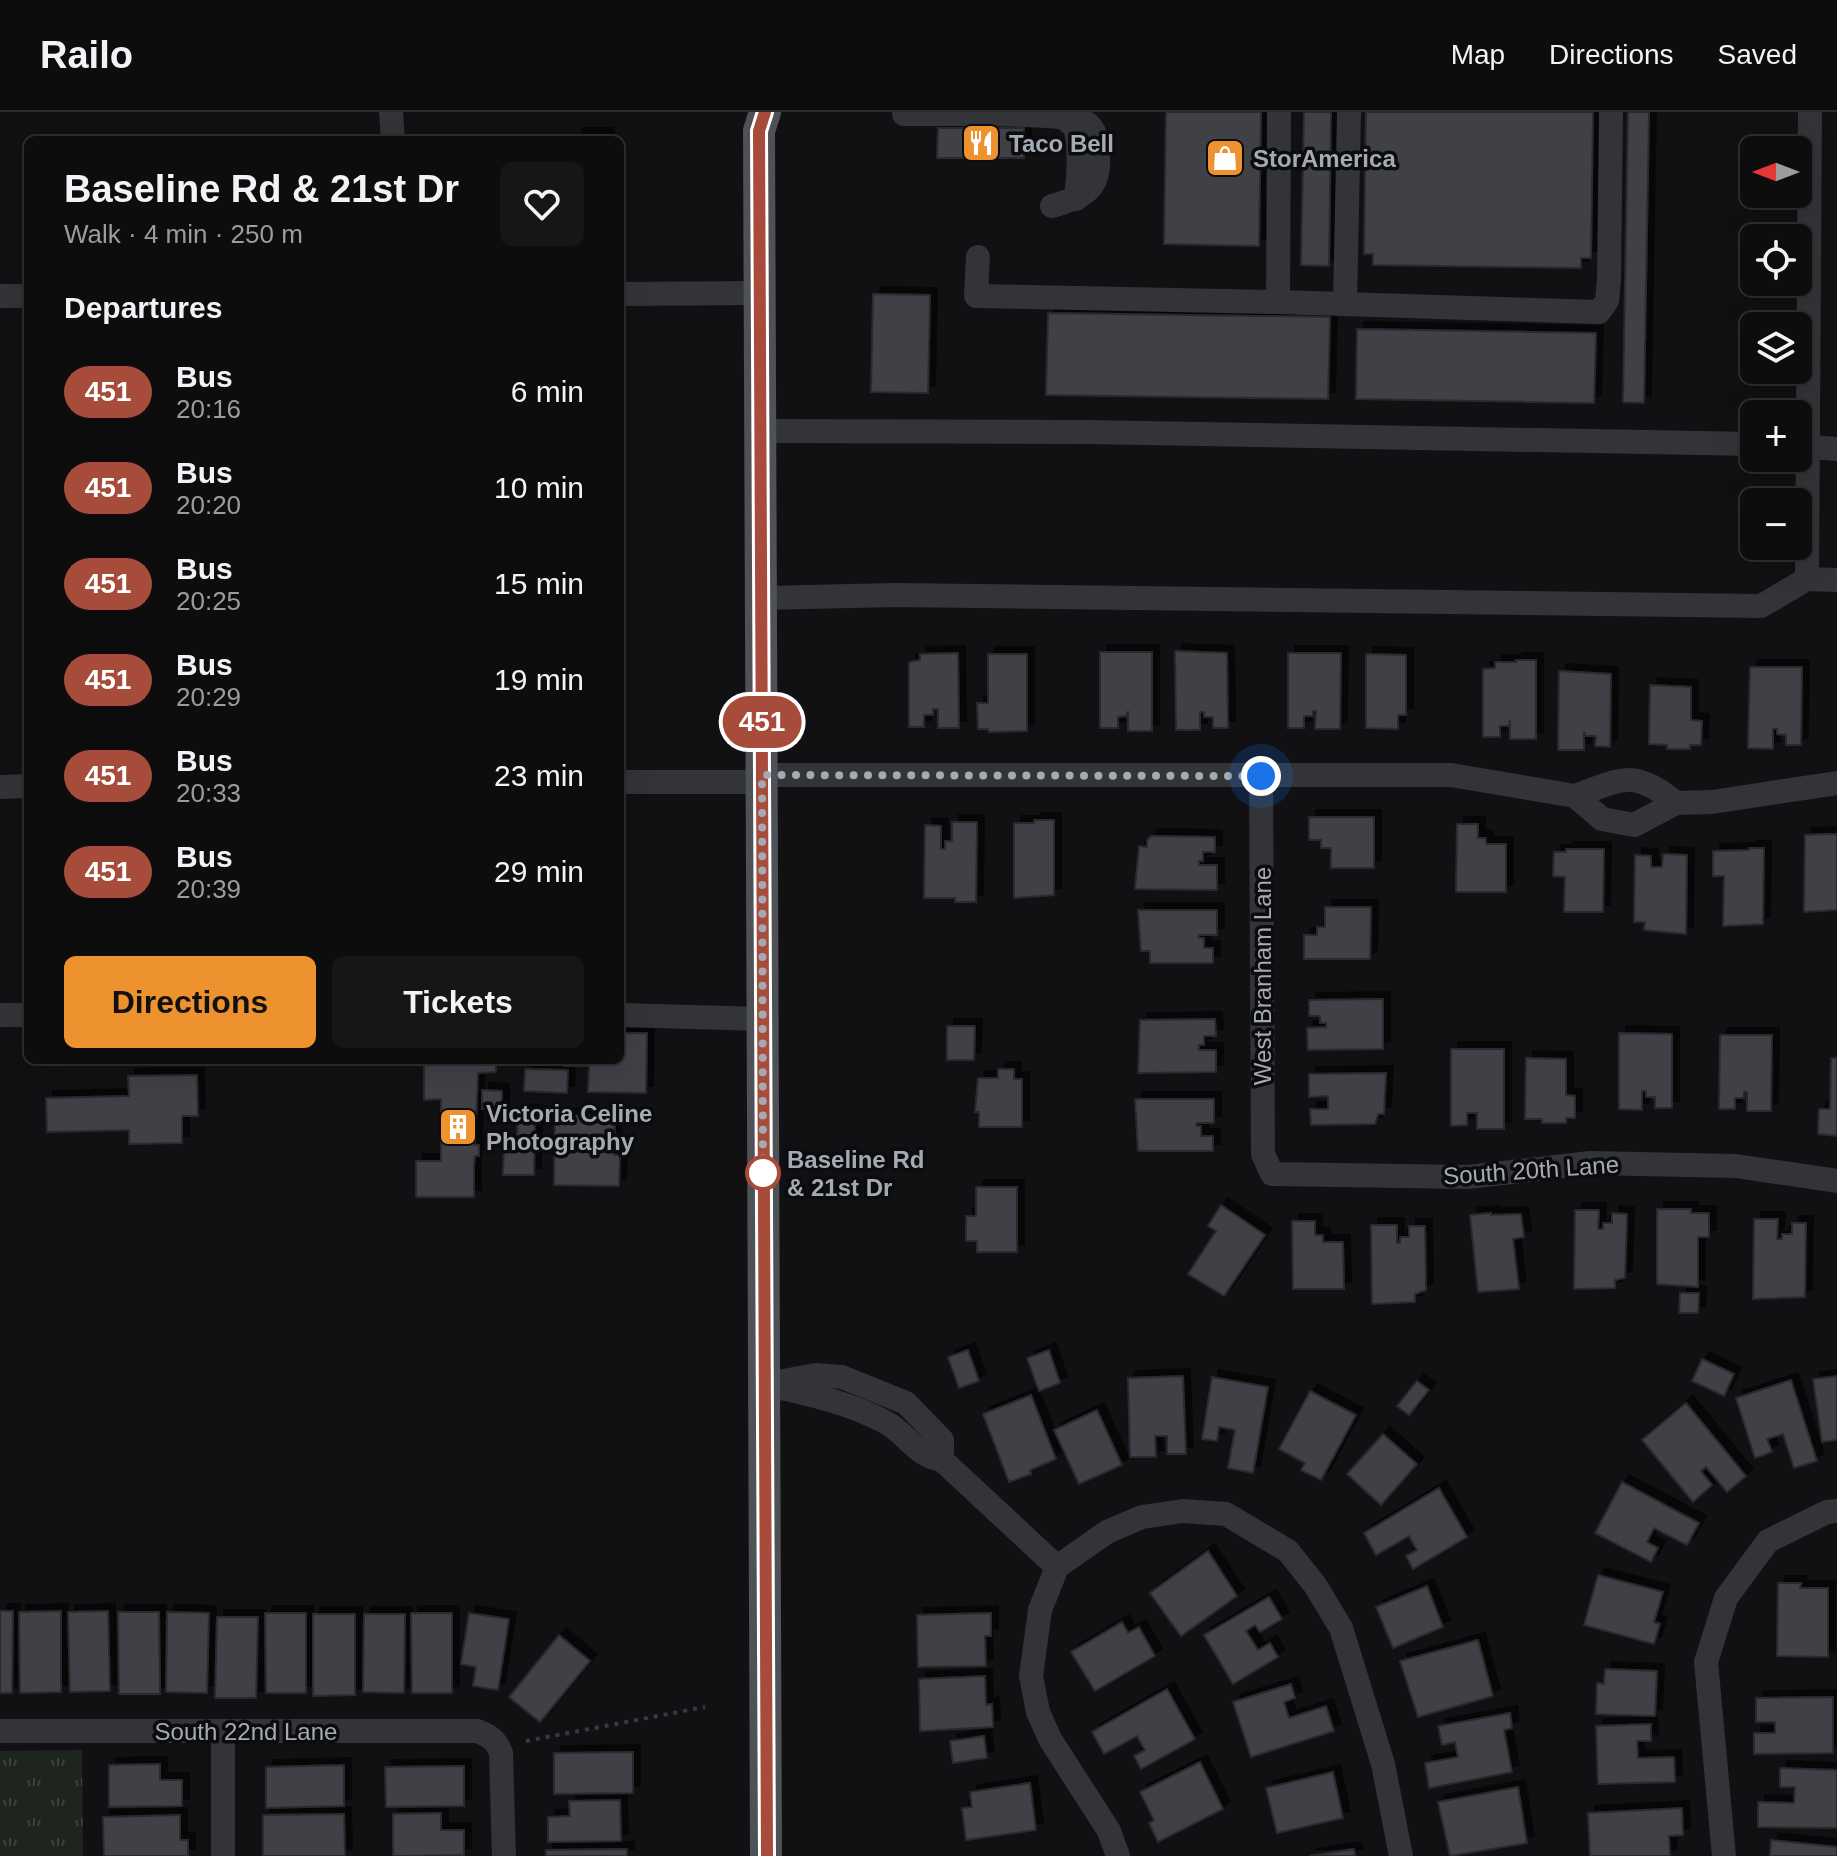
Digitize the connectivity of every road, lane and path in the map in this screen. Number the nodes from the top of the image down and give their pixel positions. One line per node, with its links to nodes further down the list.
1 (391, 112): 8 (street)
2 (1279, 112): 15 (street)
3 (1349, 112): 16 (street)
4 (1611, 112): 16 (street)
5 (1810, 112): 17 (street)
6 (904, 114): 9 (street)
7 (759, 118): 11 (main road)
8 (393, 136)
9 (1052, 206)
10 (978, 257): 15 (street)
11 (760, 293): 12 (street); 18 (main road)
12 (624, 294)
13 (0, 296): 14 (street)
14 (24, 296)
15 (1278, 302): 16 (street)
16 (1345, 304)
17 (1805, 400)
18 (761, 431): 19 (street); 25 (main road)
19 (1740, 444)
20 (1812, 447): 21 (street)
21 (1837, 449)
22 (1805, 472): 23 (street)
23 (1807, 579): 24 (street); 25 (street)
24 (1837, 580)
25 (762, 598): 27 (main road)
26 (1261, 776): 27 (street); 32 (street); 38 (street, West Branham Lane)
27 (762, 779): 28 (street); 37 (main road)
28 (624, 782)
29 (1837, 783): 33 (street)
30 (24, 786): 31 (street)
31 (0, 787)
32 (1575, 796): 33 (street); 33 (street)
33 (1676, 803)
34 (0, 1015): 35 (street)
35 (24, 1015)
36 (624, 1015): 37 (street)
37 (763, 1019): 40 (main road)
38 (1272, 1174): 39 (street, South 20th Lane)
39 (1837, 1181)
40 (764, 1384): 41 (street); 42 (street); 52 (main road)
41 (906, 1403): 42 (street); 43 (street)
42 (888, 1423): 43 (street)
43 (942, 1460): 45 (street)
44 (1837, 1511): 55 (street)
45 (1057, 1567): 53 (street); 54 (street)
46 (705, 1707): 49 (path)
47 (0, 1731): 48 (street, South 22nd Lane)
48 (223, 1731): 50 (street); 51 (street, South 22nd Lane)
49 (526, 1741)
50 (223, 1856)
51 (504, 1856)
52 (766, 1856)
53 (1118, 1856)
54 (1401, 1856)
55 (1724, 1856)

